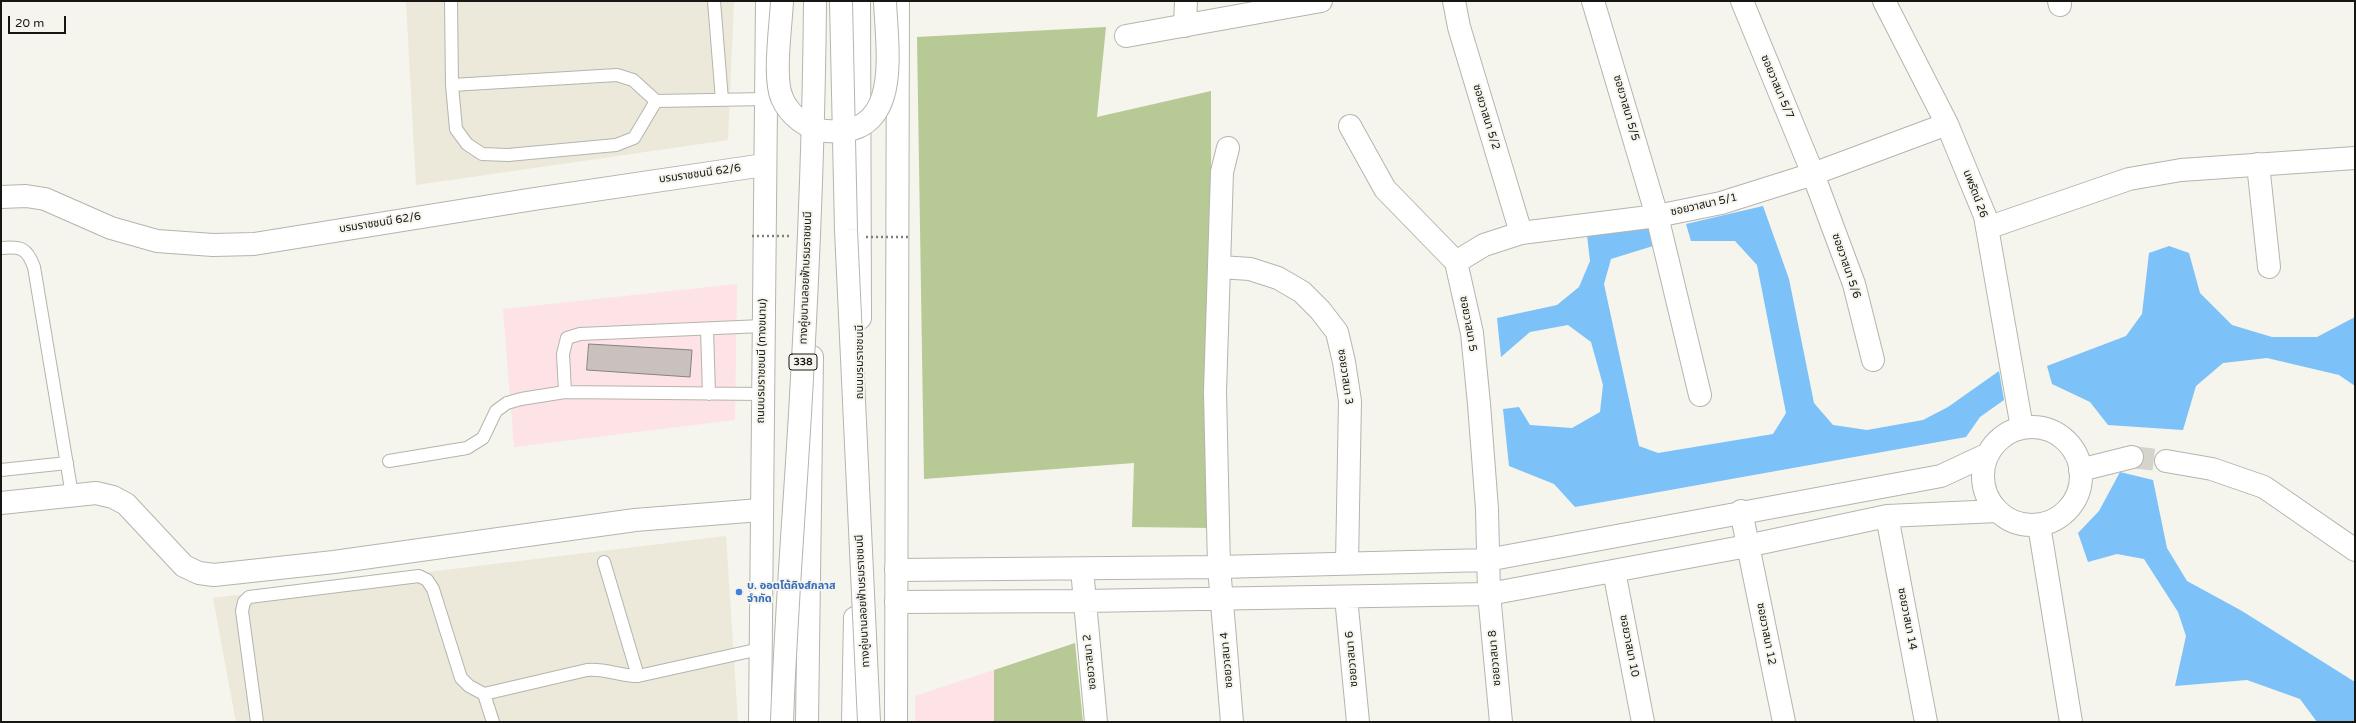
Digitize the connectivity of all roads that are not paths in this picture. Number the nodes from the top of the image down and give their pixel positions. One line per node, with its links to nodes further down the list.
1 (450, 1): 19 (lane)
2 (714, 1): 20 (lane)
3 (767, 1): 21 (main road, ถนนบรมราชชนนี (ทางขนาน))
4 (782, 1): 9 (main road, bridge)
5 (808, 1): 81 (main road, 338)
6 (814, 1): 80 (main road, ทางคู่ขนานลอยฟ้าบรมราชชนนี / 338, bridge)
7 (840, 1): 83 (main road, ทางคู่ขนานลอยฟ้าบรมราชชนนี, bridge)
8 (859, 1): 82 (main road, ถนนบรมราชชนนี)
9 (885, 1)
10 (898, 1): 67 (main road)
11 (1186, 1): 17 (main road)
12 (1321, 1): 17 (main road)
13 (1454, 1): 33 (main road, ซอยวาสนา 5/2)
14 (1593, 1): 31 (main road, ซอยวาสนา 5/5)
15 (1742, 1): 29 (main road, ซอยวาสนา 5/7)
16 (1884, 1): 23 (main road, นพรัตน์ 26)
17 (1185, 26): 18 (main road)
18 (1126, 36)
19 (452, 85): 22 (lane); 22 (lane)
20 (722, 100): 21 (lane); 22 (lane)
21 (765, 100): 28 (main road, ถนนบรมราชชนนี (ทางขนาน))
22 (656, 101)
23 (1947, 124): 29 (main road, ซอยวาสนา 5/1); 32 (main road, นพรัตน์ 26)
24 (1350, 126): 35 (main road)
25 (1228, 148): 36 (main road, ซอยวาสนา 4)
26 (2355, 158): 27 (main road)
27 (2258, 164): 32 (main road); 37 (main road)
28 (764, 165): 30 (main road, บรมราชชนนี 62/6); 38 (main road, ถนนบรมราชชนนี (ทางขนาน))
29 (1813, 174): 31 (main road, ซอยวาสนา 5/1); 40 (main road, ซอยวาสนา 5/6)
30 (1, 197)
31 (1657, 216): 33 (main road, ซอยวาสนา 5/1); 44 (main road, ซอยวาสนา 5/5)
32 (1987, 228): 45 (main road, นพรัตน์ 26)
33 (1521, 233): 35 (main road, ซอยวาสนา 5/1)
34 (1, 248): 50 (lane)
35 (1456, 262): 62 (main road, ซอยวาสนา 5)
36 (1220, 267): 64 (main road, ซอยวาสนา 3); 65 (main road, ซอยวาสนา 4)
37 (2269, 267)
38 (762, 326): 39 (lane); 43 (main road, ถนนบรมราชชนนี (ทางขนาน))
39 (707, 329): 41 (lane); 42 (lane)
40 (1873, 360)
41 (565, 392): 42 (lane); 48 (lane)
42 (709, 394): 43 (lane)
43 (762, 394): 55 (main road, ถนนบรมราชชนนี (ทางขนาน))
44 (1700, 395)
45 (2022, 428): 46 (main road); 52 (main road)
46 (1988, 454): 56 (main road); 57 (main road)
47 (2132, 457): 52 (main road)
48 (390, 461)
49 (2166, 461): 61 (main road)
50 (67, 463): 51 (lane); 53 (lane)
51 (1, 470)
52 (2080, 470): 59 (main road)
53 (72, 495): 54 (main road); 55 (main road)
54 (1, 502)
55 (760, 510): 74 (main road, ถนนบรมราชชนนี (ทางขนาน))
56 (1741, 511): 60 (main road, ซอยวาสนา 12); 62 (main road)
57 (1997, 511): 58 (main road); 59 (main road)
58 (1887, 516): 60 (main road); 91 (main road, ซอยวาสนา 14)
59 (2039, 525): 92 (main road)
60 (1748, 545): 68 (main road); 90 (main road, ซอยวาสนา 12)
61 (2355, 550)
62 (1487, 560): 64 (main road); 69 (main road, ซอยวาสนา 5)
63 (604, 562): 75 (lane)
64 (1347, 563): 65 (main road)
65 (1219, 567): 66 (main road); 71 (main road, ซอยวาสนา 4)
66 (1082, 569): 67 (main road); 72 (main road, ซอยวาสนา 2)
67 (896, 570): 73 (main road)
68 (1614, 571): 69 (main road); 89 (main road, ซอยวาสนา 10)
69 (1489, 594): 70 (main road); 88 (main road, ซอยวาสนา 8)
70 (1346, 597): 71 (main road); 87 (main road, ซอยวาสนา 6)
71 (1221, 598): 72 (main road); 86 (main road, ซอยวาสนา 4)
72 (1084, 601): 73 (main road); 85 (main road, ซอยวาสนา 2)
73 (896, 602): 84 (main road)
74 (760, 649): 75 (lane); 79 (main road, ถนนบรมราชชนนี (ทางขนาน))
75 (638, 676): 76 (lane)
76 (484, 694): 77 (lane); 78 (lane)
77 (257, 722)
78 (494, 722)
79 (760, 722)
80 (782, 722)
81 (807, 722)
82 (853, 722)
83 (869, 722)
84 (896, 722)
85 (1096, 722)
86 (1232, 722)
87 (1358, 722)
88 (1501, 722)
89 (1643, 722)
90 (1784, 722)
91 (1926, 722)
92 (2072, 722)

